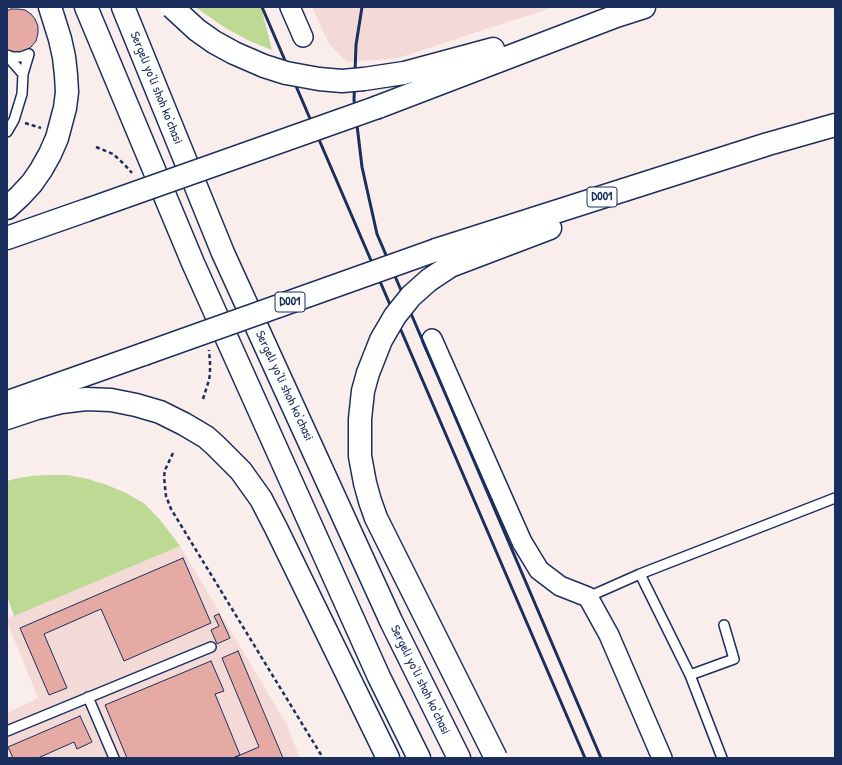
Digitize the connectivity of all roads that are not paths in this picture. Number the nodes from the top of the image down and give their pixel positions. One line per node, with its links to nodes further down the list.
1 (50, 7): 14 (main road)
2 (86, 7): 29 (main road)
3 (123, 7): 30 (main road, Sergeli yo‘li shoh ko‘chasi)
4 (172, 7): 7 (main road, bridge)
5 (290, 7): 8 (street)
6 (644, 7): 7 (main road)
7 (616, 16): 15 (main road, bridge)
8 (303, 37)
9 (7, 56): 10 (lane); 10 (lane)
10 (23, 74): 12 (lane)
11 (835, 124): 13 (main road, D001)
12 (7, 132)
13 (768, 144): 17 (main road, D001, bridge); 31 (main road, bridge)
14 (7, 208)
15 (7, 238)
16 (432, 340): 21 (street)
17 (7, 402)
18 (7, 418): 28 (main road)
19 (835, 498): 20 (lane)
20 (640, 574): 21 (lane); 24 (lane)
21 (588, 596): 32 (street)
22 (724, 625): 24 (lane)
23 (211, 647): 25 (lane)
24 (690, 675): 33 (lane)
25 (88, 698): 26 (lane); 27 (lane)
26 (7, 731)
27 (114, 758)
28 (388, 758)
29 (419, 758)
30 (459, 758)
31 (496, 758)
32 (662, 758)
33 (722, 758)

